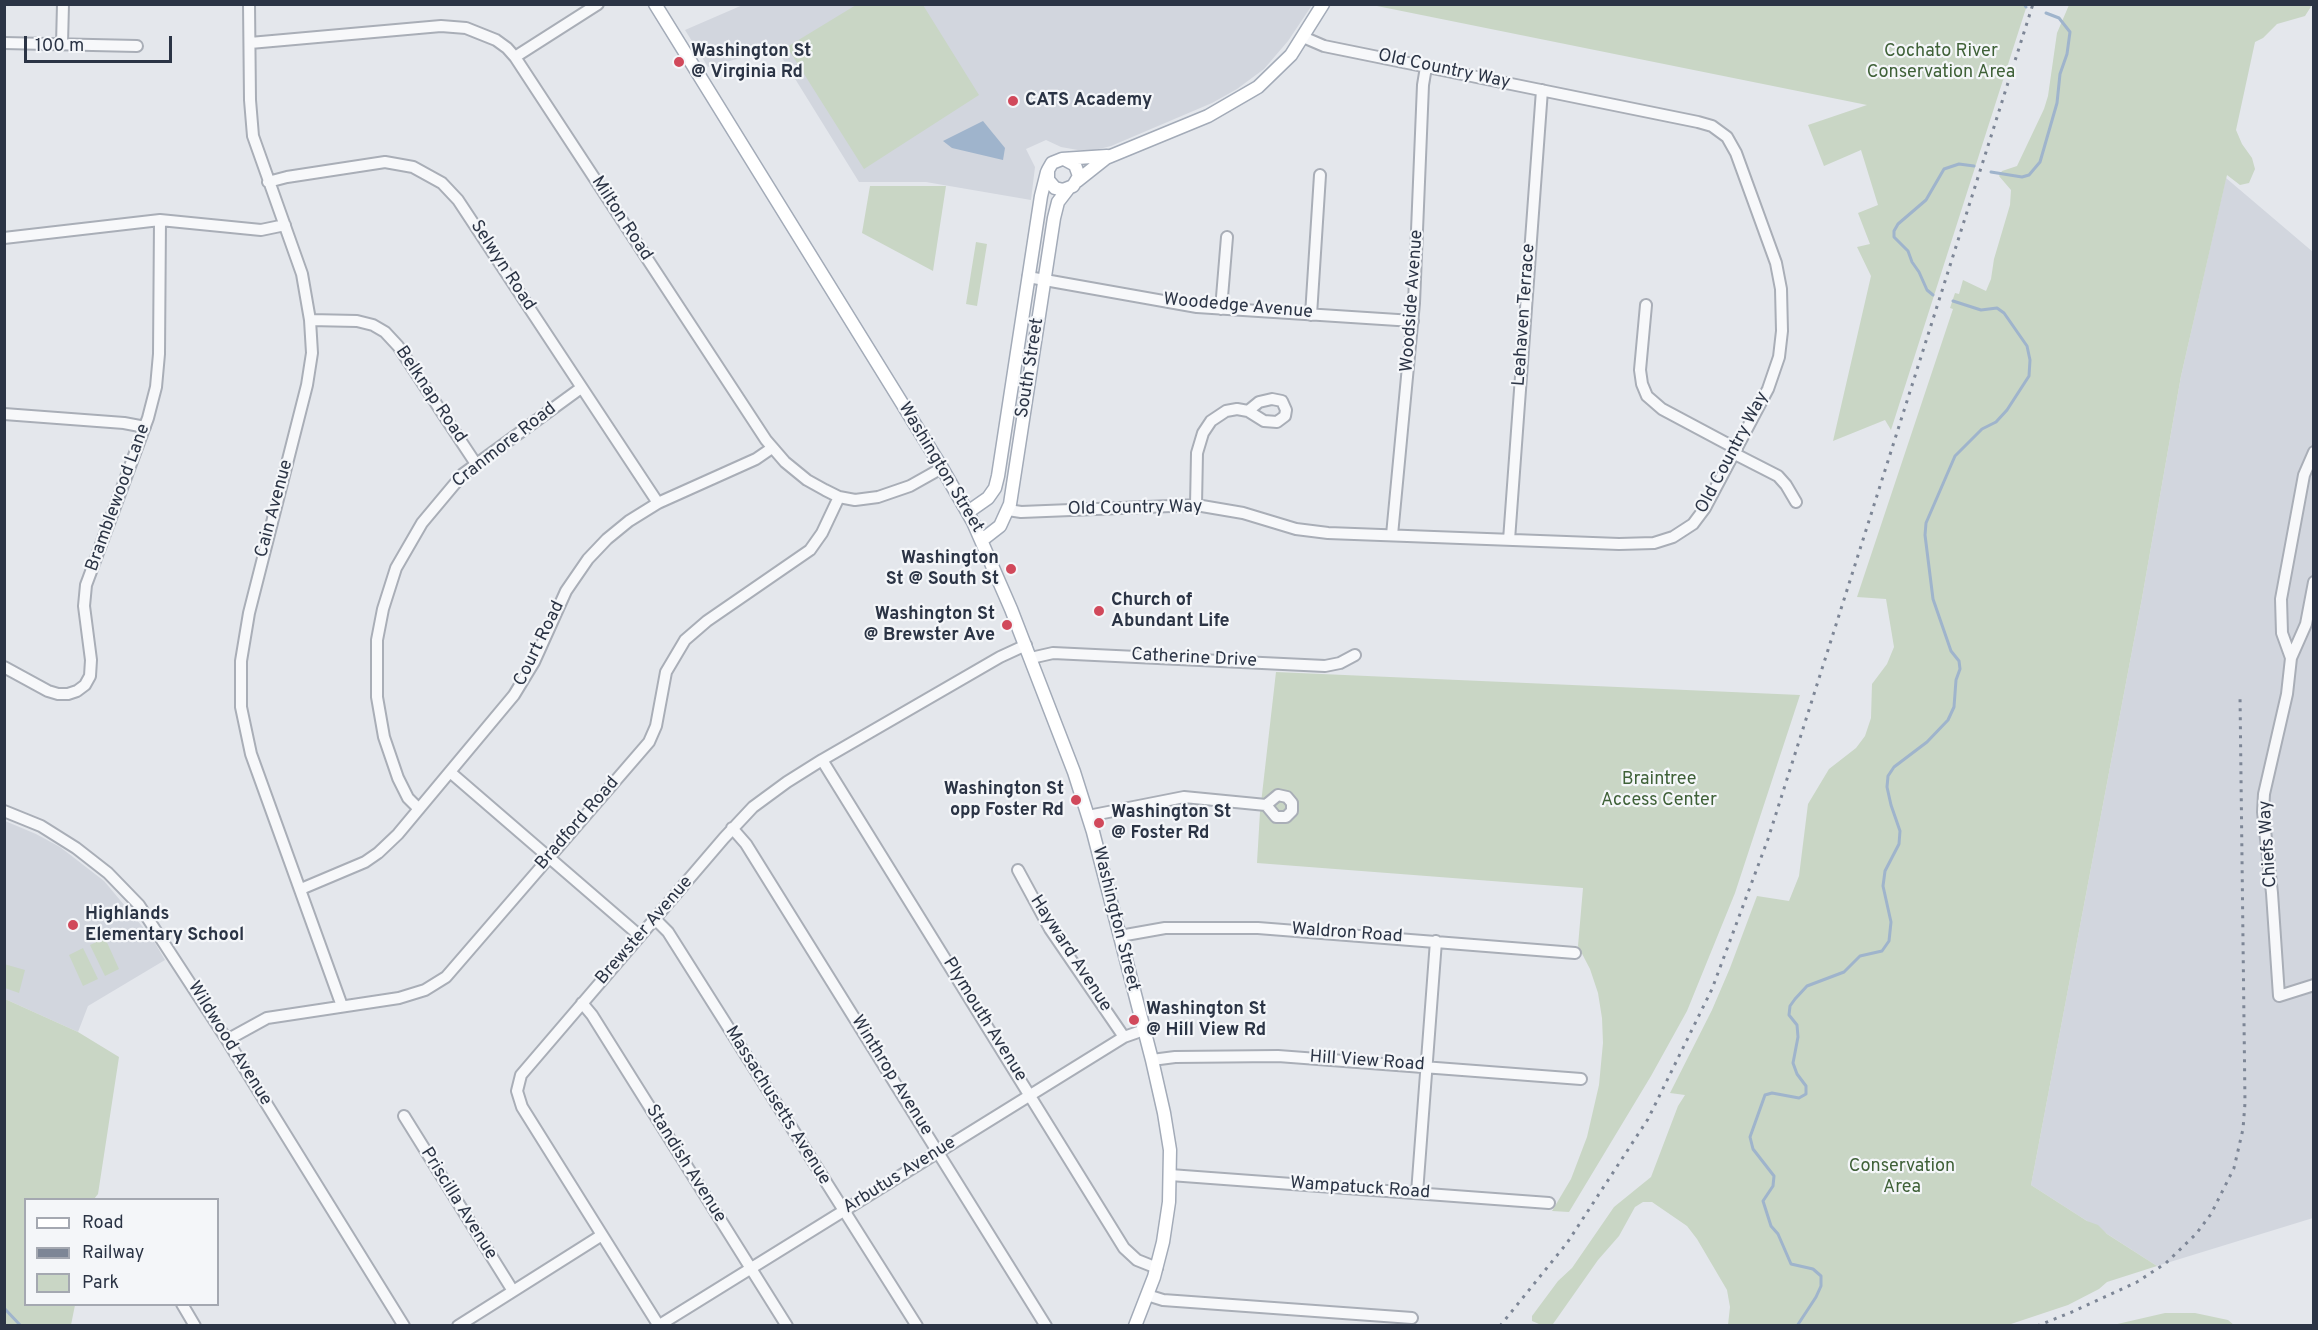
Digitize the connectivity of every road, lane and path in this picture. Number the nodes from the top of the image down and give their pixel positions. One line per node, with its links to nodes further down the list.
1 (63, 4): 9 (street)
2 (249, 4): 8 (street, Cain Avenue)
3 (598, 4): 11 (street)
4 (654, 4): 39 (main road, Washington Street)
5 (1323, 4): 6 (main road, South Street)
6 (1303, 37): 12 (street, Old Country Way); 14 (main road, South Street)
7 (4, 43): 9 (street)
8 (250, 43): 11 (street, Milton Road); 18 (street, Cain Avenue)
9 (62, 44): 10 (street)
10 (137, 46)
11 (515, 57): 35 (street, Milton Road)
12 (1426, 67): 13 (street, Old Country Way); 30 (street, Woodside Avenue)
13 (1542, 90): 36 (street, Old Country Way); 48 (street, Leahaven Terrace)
14 (1114, 155): 15 (main road, South Street); 19 (main road, South Street)
15 (1064, 159): 16 (main road); 19 (main road)
16 (1047, 172): 19 (main road); 24 (main road, South Street)
17 (1320, 175): 28 (street)
18 (268, 182): 21 (street, Cain Avenue); 31 (street, Selwyn Road)
19 (1073, 185): 25 (main road, South Street)
20 (159, 220): 21 (street); 23 (street); 34 (street, Bramblewood Lane)
21 (285, 225): 29 (street, Cain Avenue)
22 (1227, 237): 27 (street)
23 (4, 238)
24 (1028, 277): 25 (street, Woodedge Avenue); 45 (main road, South Street)
25 (1044, 279): 27 (street, Woodedge Avenue); 44 (main road, South Street)
26 (1646, 305): 36 (street)
27 (1221, 309): 28 (street, Woodedge Avenue)
28 (1311, 315): 30 (street, Woodedge Avenue)
29 (310, 320): 38 (street, Belknap Road); 64 (street, Cain Avenue)
30 (1413, 321): 46 (street, Woodside Avenue)
31 (581, 388): 38 (street, Cranmore Road); 42 (street, Selwyn Road)
32 (1248, 411): 43 (street)
33 (4, 414): 34 (street)
34 (145, 427): 54 (street, Bramblewood Lane)
35 (772, 448): 40 (street, Milton Road); 42 (street, Court Road)
36 (1736, 452): 41 (street); 48 (street, Old Country Way)
37 (2313, 452): 53 (street, Chiefs Way)
38 (476, 464): 58 (street, Cranmore Road)
39 (942, 468): 40 (street, Milton Road); 45 (main road, Washington Street)
40 (840, 497): 62 (street, Bradford Road)
41 (1796, 502)
42 (658, 503): 56 (street, Court Road)
43 (1196, 505): 44 (street, Old Country Way); 46 (street, Old Country Way)
44 (1008, 510): 47 (main road, South Street)
45 (968, 512): 47 (main road, Washington Street)
46 (1392, 535): 48 (street, Old Country Way)
47 (982, 540): 50 (main road, Washington Street)
48 (1509, 540)
49 (2313, 582): 53 (street, Chiefs Way)
50 (1026, 645): 52 (main road, Washington Street); 55 (street, Brewster Avenue)
51 (1355, 655): 52 (street, Catherine Drive)
52 (1030, 658): 60 (main road, Washington Street)
53 (2291, 658): 70 (street, Chiefs Way)
54 (4, 667)
55 (822, 760): 61 (street, Brewster Avenue); 79 (street, Plymouth Avenue)
56 (450, 772): 58 (street, Court Road); 62 (street)
57 (1266, 804): 60 (street)
58 (419, 809): 64 (street, Court Road)
59 (4, 811): 75 (street, Wildwood Avenue)
60 (1088, 816): 67 (main road, Washington Street)
61 (732, 828): 65 (street, Brewster Avenue); 81 (street, Winthrop Avenue)
62 (549, 856): 66 (street); 72 (street, Bradford Road)
63 (1018, 870): 74 (street, Hayward Avenue)
64 (301, 890): 72 (street, Cain Avenue)
65 (655, 919): 66 (street, Brewster Avenue); 85 (street, Massachusetts Avenue)
66 (640, 936): 71 (street, Brewster Avenue)
67 (1120, 936): 68 (street, Waldron Road); 73 (main road, Washington Street)
68 (1436, 941): 69 (street, Waldron Road); 77 (street)
69 (1575, 952)
70 (2313, 985)
71 (582, 1004): 86 (street, Brewster Avenue); 87 (street, Standish Avenue)
72 (342, 1006): 75 (street, Bradford Road)
73 (1144, 1030): 74 (street, Arbutus Avenue); 76 (main road, Washington Street)
74 (1124, 1037): 79 (street, Arbutus Avenue)
75 (227, 1040): 95 (street, Wildwood Avenue)
76 (1152, 1060): 77 (street, Hill View Road); 82 (main road, Washington Street)
77 (1427, 1066): 78 (street, Hill View Road); 83 (street)
78 (1581, 1079)
79 (1030, 1095): 81 (street, Arbutus Avenue); 88 (street, Plymouth Avenue)
80 (404, 1116): 89 (street, Priscilla Avenue)
81 (938, 1152): 85 (street, Arbutus Avenue); 99 (street, Winthrop Avenue)
82 (1170, 1175): 83 (street, Wampatuck Road); 88 (main road, Washington Street)
83 (1417, 1192): 84 (street, Wampatuck Road)
84 (1550, 1203)
85 (844, 1211): 87 (street, Arbutus Avenue); 98 (street, Massachusetts Avenue)
86 (602, 1235): 89 (street); 93 (street, Brewster Avenue)
87 (751, 1268): 93 (street, Arbutus Avenue); 97 (street, Standish Avenue)
88 (1156, 1268): 90 (main road, Washington Street)
89 (513, 1291): 96 (street)
90 (1147, 1295): 92 (street); 100 (main road, Washington Street)
91 (183, 1306): 94 (street)
92 (1412, 1318)
93 (658, 1325)
94 (195, 1326)
95 (404, 1326)
96 (458, 1326)
97 (786, 1326)
98 (917, 1326)
99 (1046, 1326)
100 (1135, 1326)

